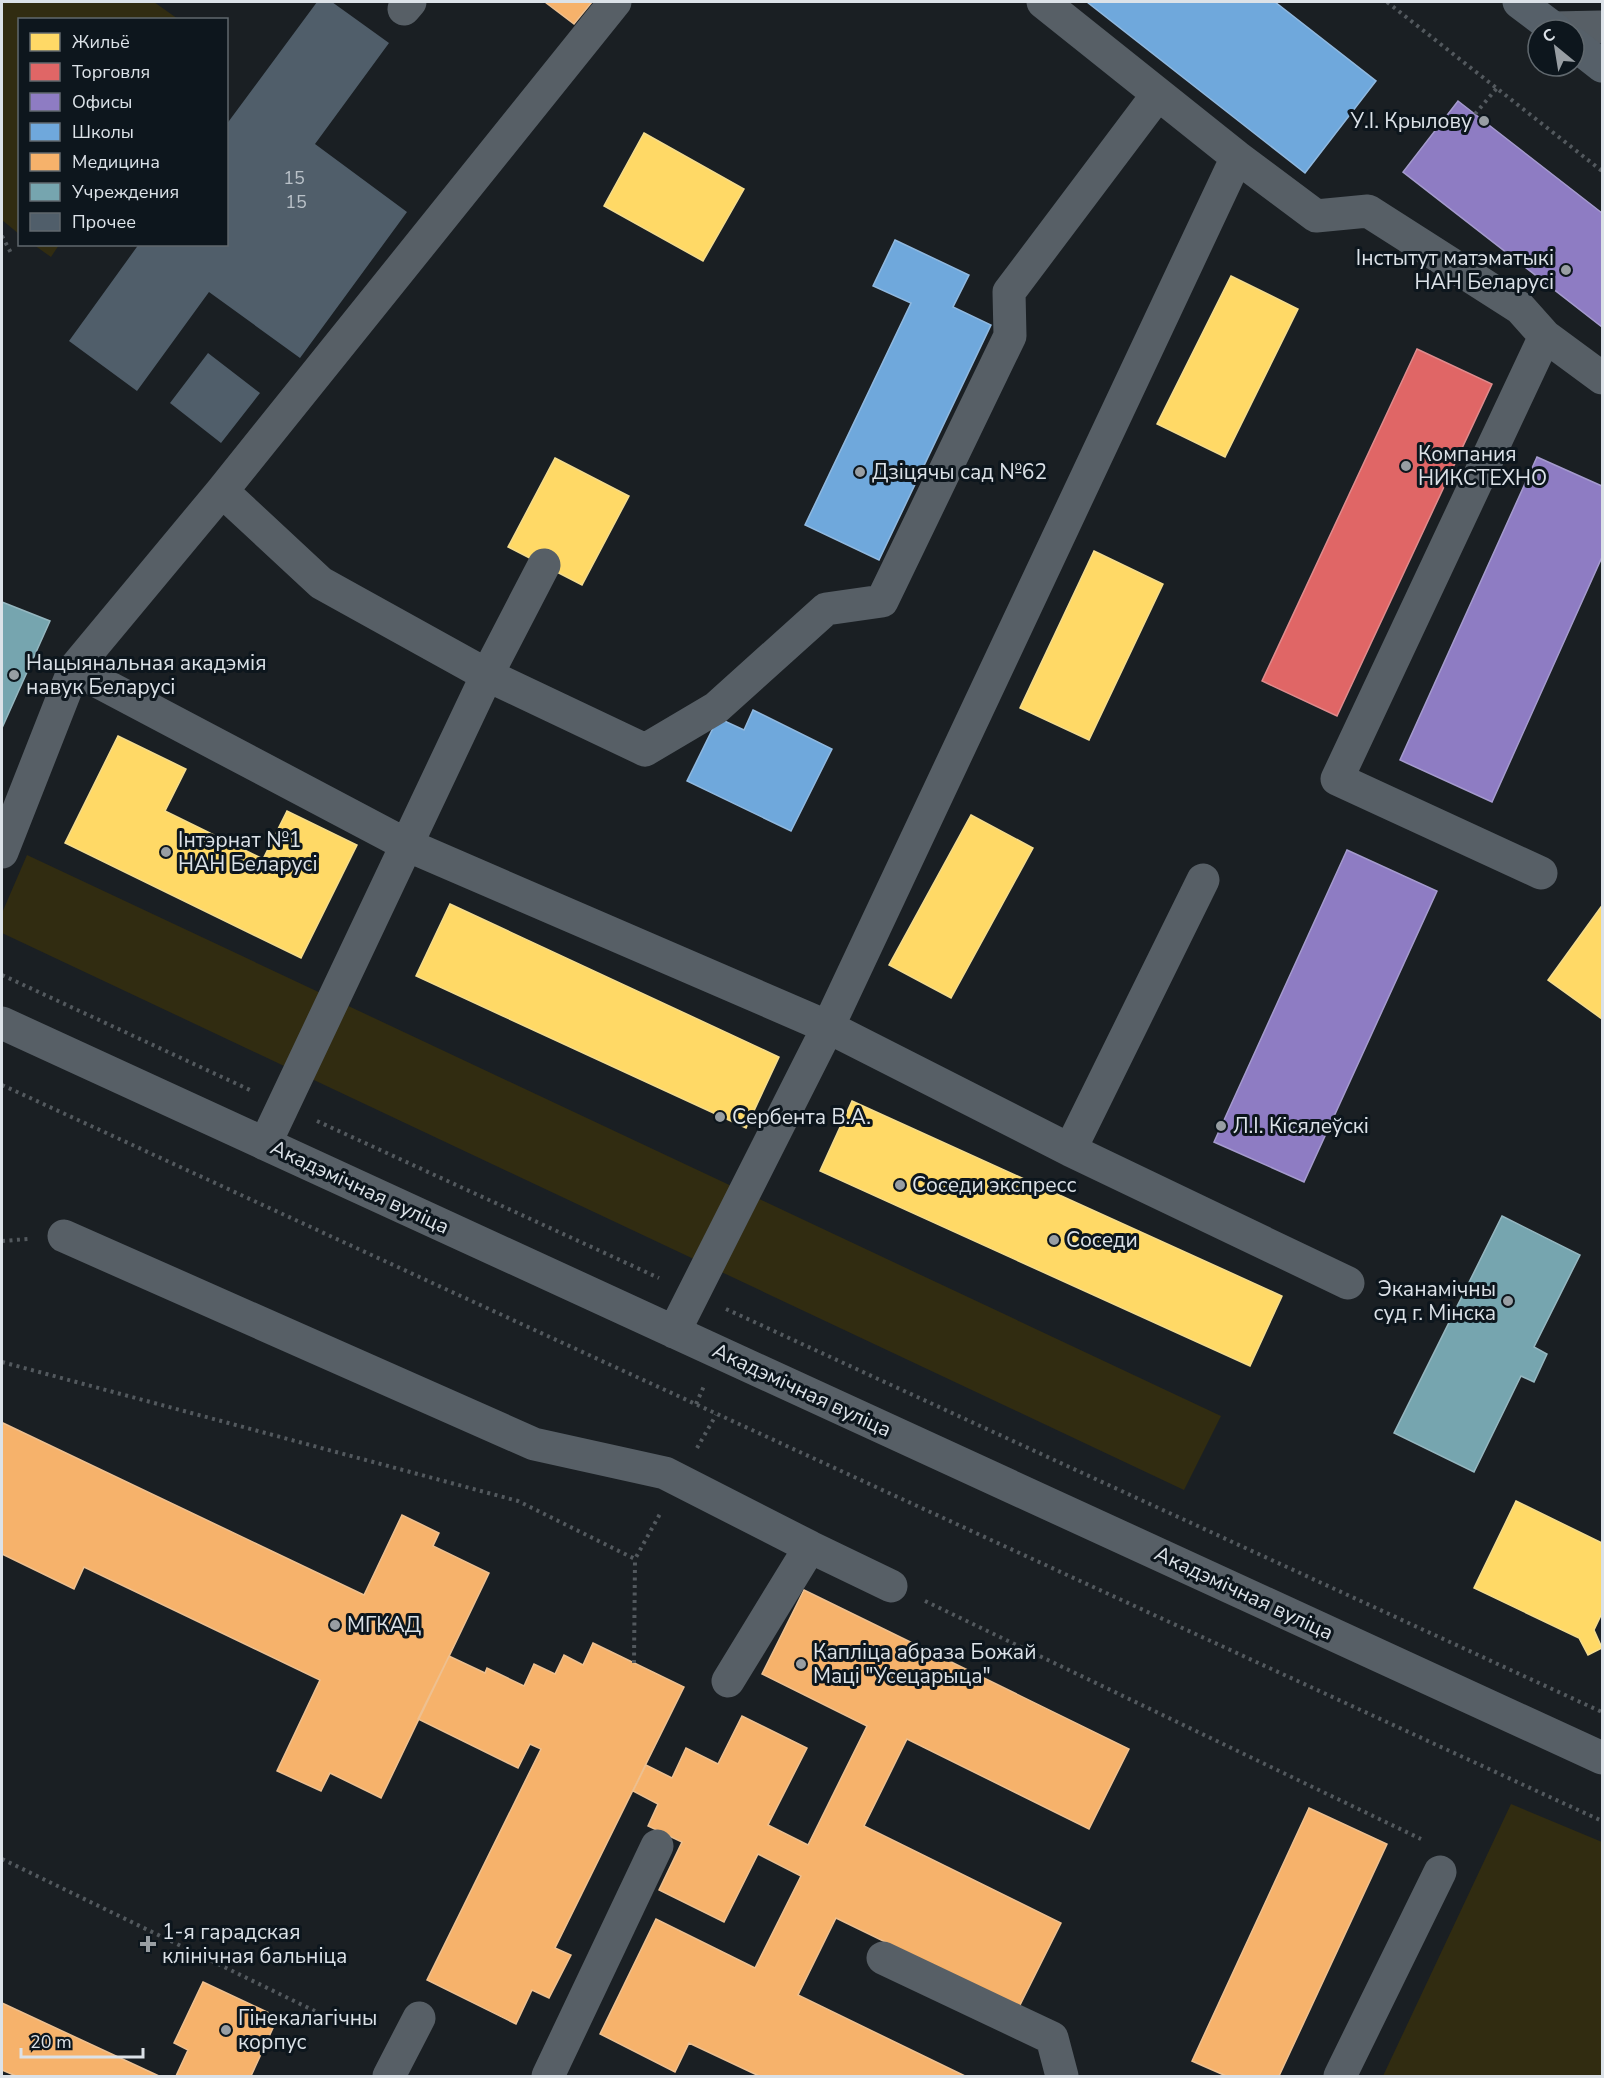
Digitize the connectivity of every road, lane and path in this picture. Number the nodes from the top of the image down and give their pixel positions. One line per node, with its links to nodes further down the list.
1 (615, 2): 19 (street)
2 (1043, 2): 11 (street)
3 (1387, 2): 10 (path)
4 (1519, 2): 5 (main road)
5 (1540, 18)
6 (1602, 27): 7 (street)
7 (1586, 30)
8 (1586, 54): 9 (main road)
9 (1602, 66)
10 (1497, 88): 12 (path); 14 (path)
11 (1158, 94): 13 (street); 22 (street)
12 (1475, 114)
13 (1237, 157): 17 (street); 29 (street)
14 (1602, 171)
15 (2, 236): 16 (path)
16 (11, 253)
17 (1545, 336): 18 (street); 25 (street)
18 (1602, 378)
19 (222, 492): 21 (street); 22 (street)
20 (544, 565): 22 (street)
21 (74, 669): 23 (street); 24 (street)
22 (487, 675): 23 (street)
23 (407, 845): 29 (street); 31 (street)
24 (2, 852)
25 (1541, 873)
26 (1203, 880): 33 (street)
27 (2, 975): 31 (path)
28 (2, 1023): 32 (street, Акадэмічная вуліца)
29 (828, 1027): 33 (street); 36 (street)
30 (2, 1085): 39 (path)
31 (284, 1105): 32 (street); 36 (path)
32 (265, 1144): 37 (street, Акадэмічная вуліца)
33 (1070, 1150): 35 (street)
34 (64, 1236): 40 (street)
35 (1348, 1283)
36 (692, 1294): 37 (street); 46 (path)
37 (674, 1332): 47 (street, Акадэмічная вуліца)
38 (2, 1362): 42 (path)
39 (716, 1415): 40 (path); 48 (path)
40 (679, 1480): 41 (street); 42 (path)
41 (810, 1547): 43 (street); 45 (street)
42 (635, 1559): 44 (path)
43 (891, 1586): 51 (path)
44 (634, 1663)
45 (728, 1681)
46 (1602, 1713)
47 (1602, 1758)
48 (1602, 1821)
49 (657, 1846): 56 (street)
50 (2, 1859): 53 (path)
51 (1440, 1872): 58 (street)
52 (883, 1958): 57 (street)
53 (327, 2018)
54 (419, 2018): 55 (street)
55 (389, 2076)
56 (548, 2076)
57 (1062, 2076)
58 (1340, 2076)

